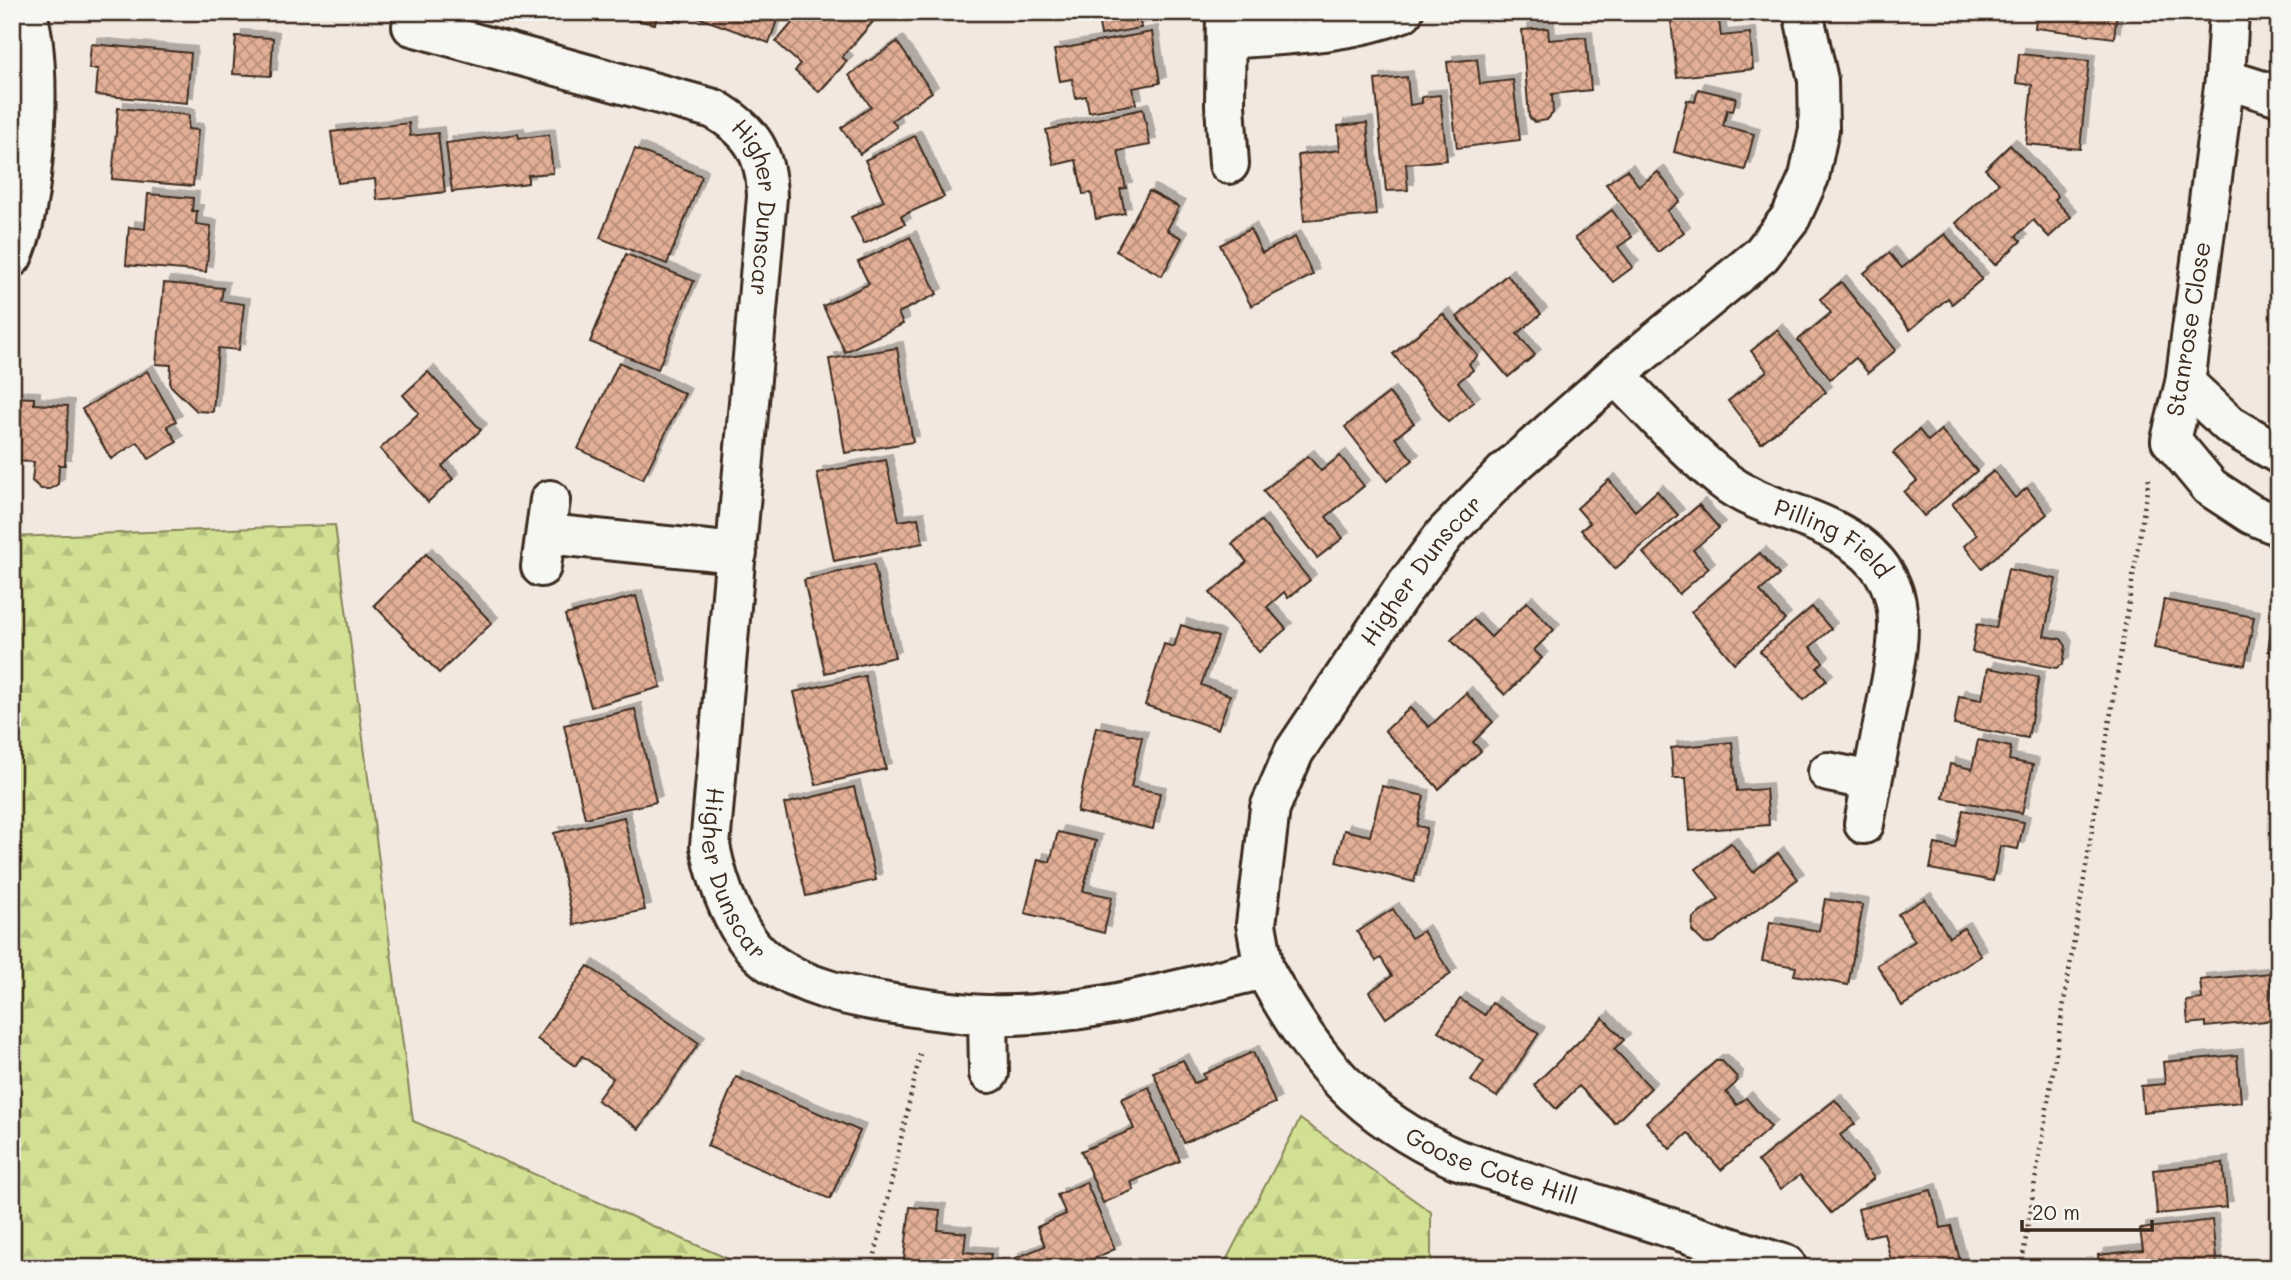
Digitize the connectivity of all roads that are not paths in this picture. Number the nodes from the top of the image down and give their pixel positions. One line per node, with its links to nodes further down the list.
1 (26, 12): 10 (street)
2 (1403, 12): 5 (street)
3 (1803, 12): 11 (street, Higher Dunscar)
4 (2229, 12): 7 (street, Stanrose Close)
5 (1227, 25): 9 (street)
6 (412, 26): 16 (street, Higher Dunscar)
7 (2225, 79): 8 (street); 12 (street, Stanrose Close)
8 (2279, 96)
9 (1229, 164)
10 (12, 257)
11 (1615, 375): 18 (street, Pilling Field); 20 (street, Higher Dunscar)
12 (2185, 383): 13 (street); 14 (street, Stanrose Close)
13 (2279, 454)
14 (2279, 526)
15 (546, 534): 16 (street)
16 (737, 553): 21 (street, Higher Dunscar)
17 (1828, 772): 18 (street)
18 (1872, 781): 19 (street, Pilling Field)
19 (1864, 824)
20 (1265, 969): 21 (street, Higher Dunscar); 23 (street, Goose Cote Hill)
21 (988, 1015): 22 (street)
22 (989, 1073)
23 (1786, 1265)

